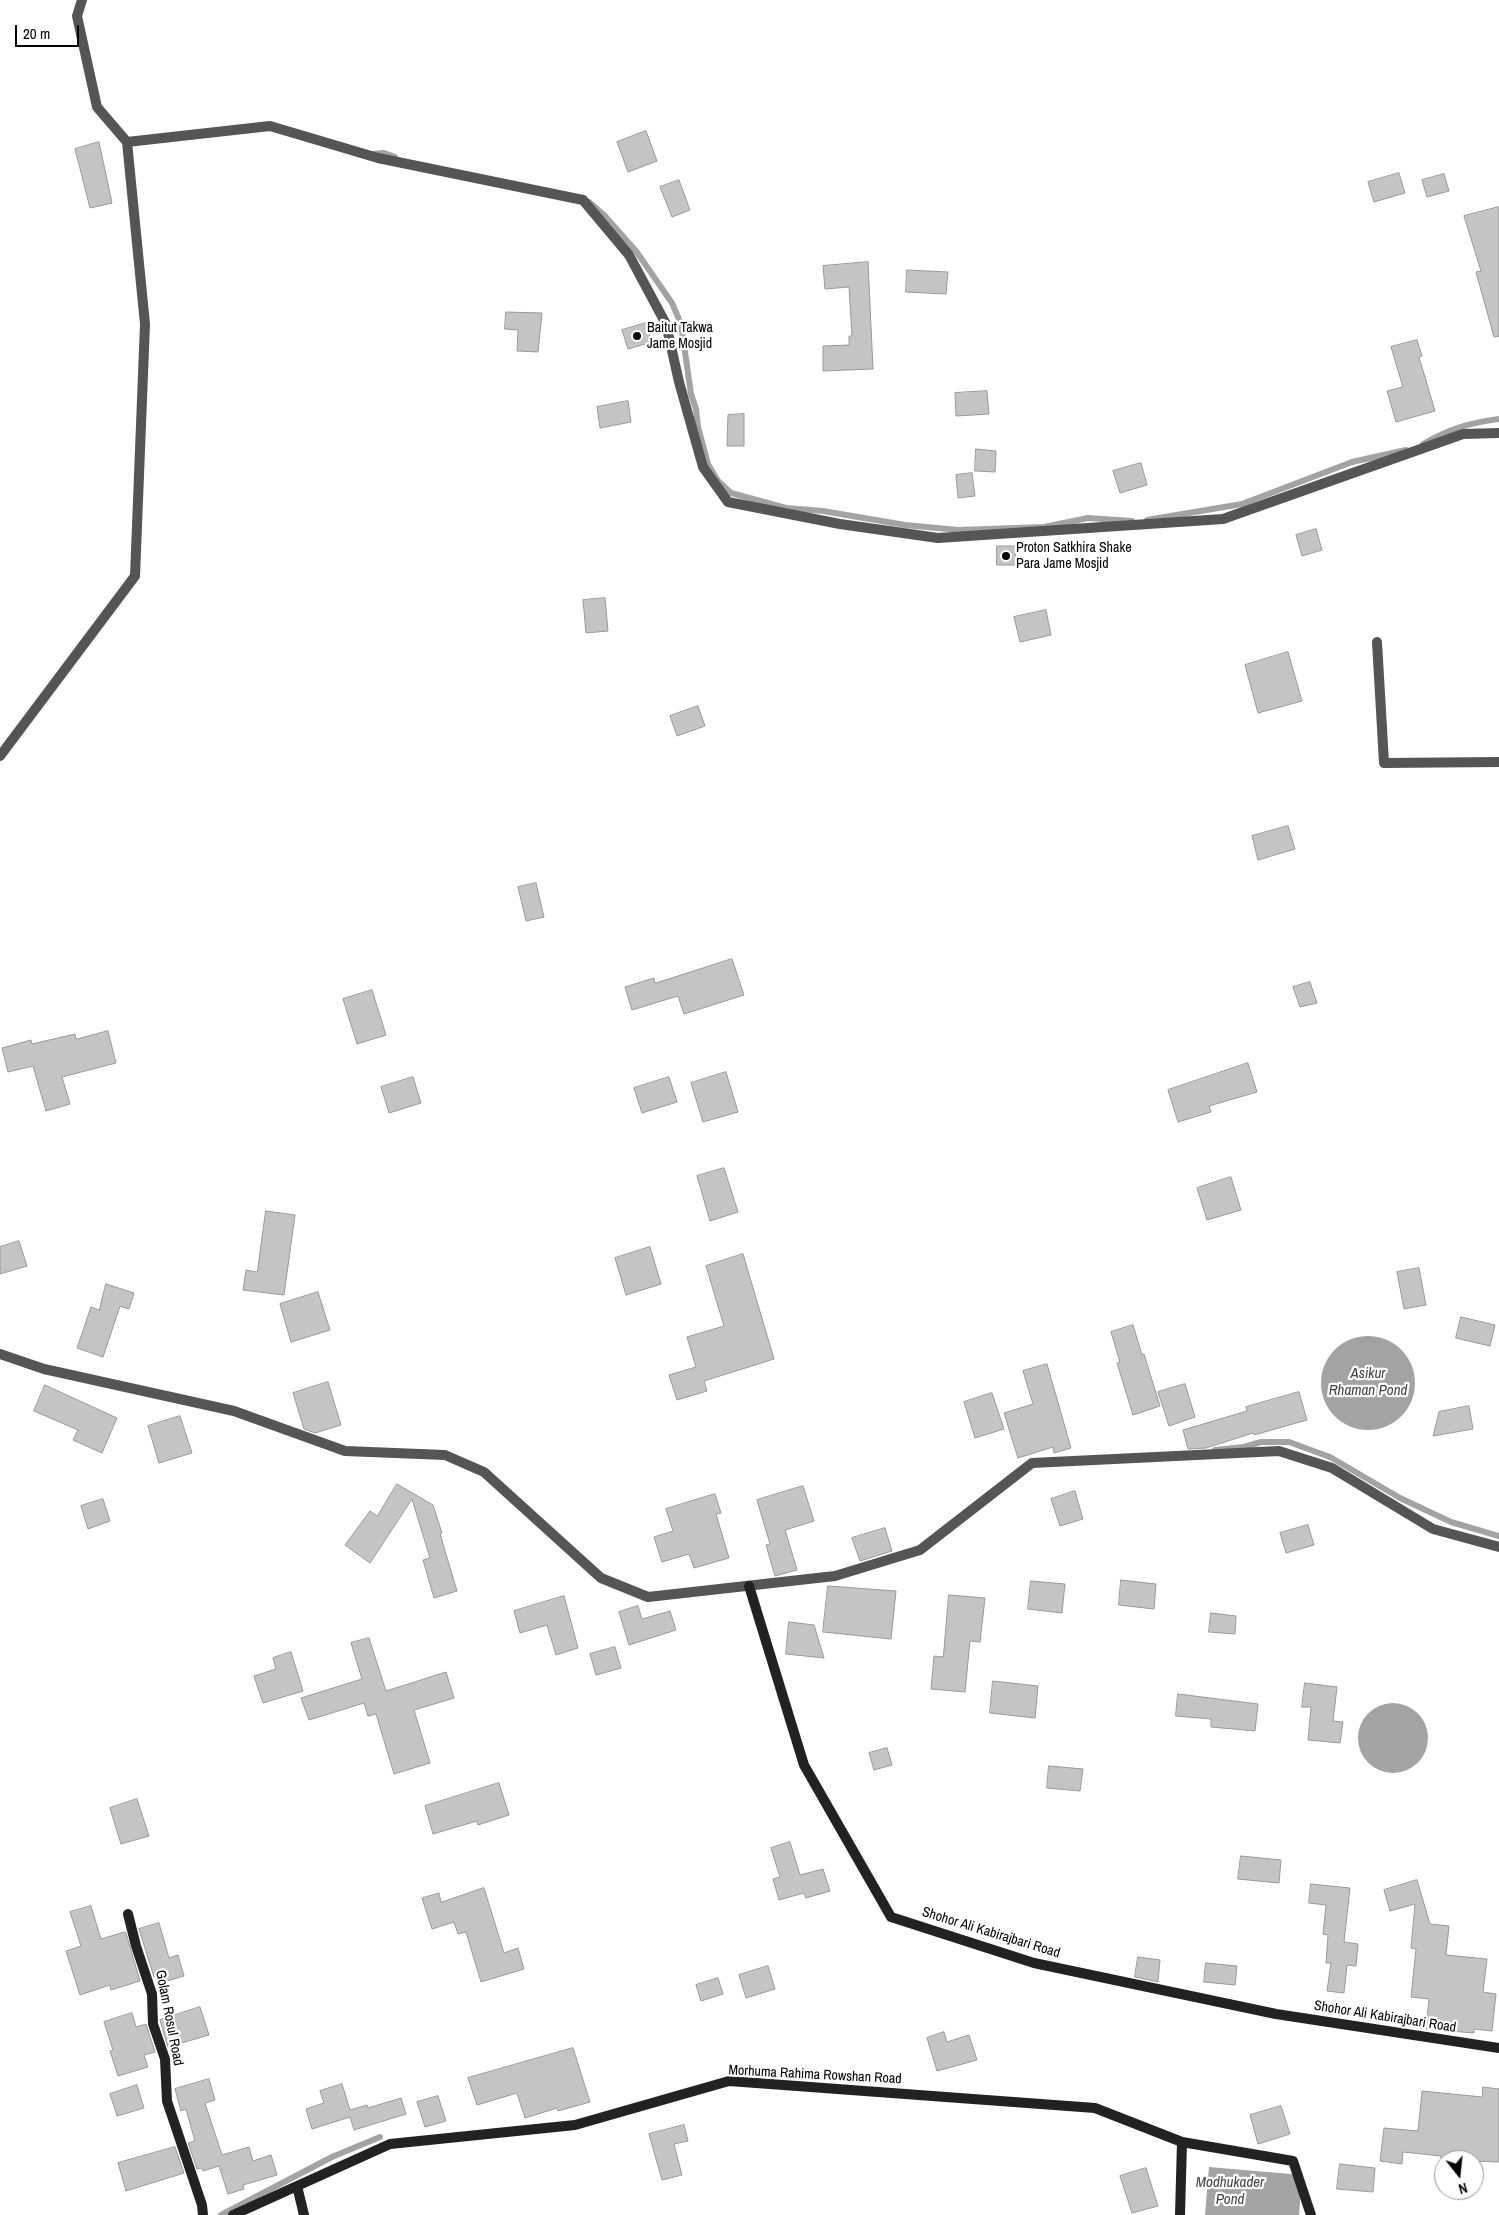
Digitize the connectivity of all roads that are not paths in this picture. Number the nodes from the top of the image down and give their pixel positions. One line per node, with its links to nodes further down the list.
1 (82, 0): 2 (street)
2 (127, 142): 3 (street); 5 (street)
3 (1499, 433)
4 (1377, 642): 6 (street)
5 (0, 756)
6 (1499, 762)
7 (0, 1354): 9 (street)
8 (1499, 1546): 9 (street)
9 (749, 1586): 11 (street, Shohor Ali Kabirajbari Road)
10 (128, 1914): 14 (street, Golam Rosul Road)
11 (1499, 2048)
12 (1182, 2142): 13 (street, Morhuma Rahima Rowshan Road); 17 (street); 18 (street, Morhuma Rahima Rowshan Road)
13 (297, 2186): 15 (street, Morhuma Rahima Rowshan Road); 16 (street)
14 (203, 2215)
15 (234, 2215)
16 (304, 2215)
17 (1180, 2215)
18 (1311, 2215)

